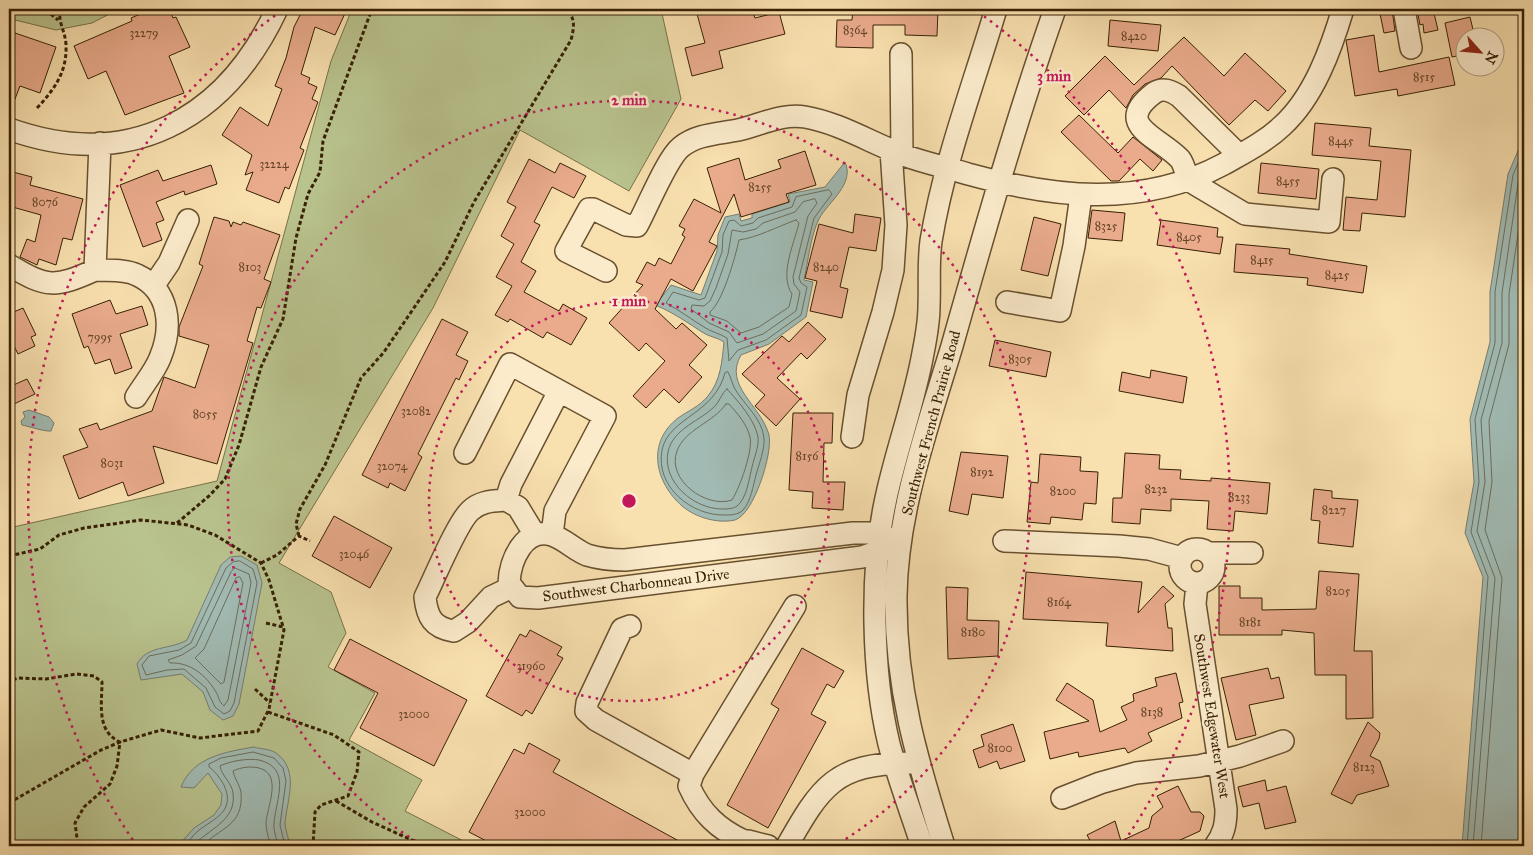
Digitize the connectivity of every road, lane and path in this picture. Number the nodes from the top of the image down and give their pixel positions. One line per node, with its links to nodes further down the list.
1 (48, 9): 12 (path)
2 (60, 9): 12 (path)
3 (277, 9): 17 (street)
4 (372, 9): 36 (path)
5 (566, 9): 11 (path)
6 (582, 9): 11 (path)
7 (996, 9): 20 (street, Southwest French Prairie Road)
8 (1055, 9): 23 (street, Southwest French Prairie Road)
9 (1343, 9): 19 (street)
10 (1404, 9): 13 (street)
11 (571, 13): 38 (path)
12 (58, 20): 15 (path)
13 (1412, 48)
14 (901, 54): 18 (street)
15 (37, 108)
16 (9, 129): 17 (street)
17 (100, 143): 27 (street)
18 (896, 152): 20 (street); 28 (street); 33 (street)
19 (1239, 155): 22 (street); 22 (street)
20 (948, 168): 23 (street); 41 (street, Southwest French Prairie Road)
21 (1333, 178): 22 (street)
22 (1188, 180): 24 (street)
23 (998, 182): 24 (street); 42 (street, Southwest French Prairie Road)
24 (1081, 195): 30 (street)
25 (188, 220): 29 (street)
26 (9, 265): 27 (street)
27 (95, 270): 29 (street)
28 (606, 271)
29 (154, 285): 32 (street)
30 (1007, 302)
31 (559, 390): 34 (street); 35 (street); 37 (street)
32 (136, 397)
33 (852, 437)
34 (465, 453)
35 (506, 500): 37 (street); 49 (street)
36 (176, 524): 45 (path); 47 (path)
37 (543, 535): 41 (street, Southwest Charbonneau Drive); 49 (street)
38 (299, 536): 39 (path); 47 (path)
39 (310, 541)
40 (1004, 541): 46 (street)
41 (879, 544): 42 (street, Southwest Charbonneau Drive); 49 (street, Southwest Charbonneau Drive); 62 (street, Southwest French Prairie Road)
42 (900, 544): 61 (street, Southwest French Prairie Road)
43 (1208, 553): 44 (street); 46 (street); 48 (street)
44 (1252, 553)
45 (9, 556)
46 (1182, 558): 48 (street)
47 (261, 563): 53 (path)
48 (1197, 584): 60 (street, Southwest Edgewater West)
49 (512, 586)
50 (795, 606): 63 (street)
51 (266, 623): 53 (path)
52 (630, 626): 63 (street)
53 (283, 627): 56 (path)
54 (9, 681): 59 (path)
55 (255, 689): 56 (path)
56 (270, 704): 57 (path)
57 (268, 712): 59 (path); 65 (path)
58 (1283, 741): 60 (street)
59 (120, 742): 66 (path); 68 (path)
60 (1218, 761): 64 (street); 75 (street, Southwest Edgewater West)
61 (918, 762): 62 (street); 74 (street, Southwest French Prairie Road)
62 (895, 763): 72 (street); 73 (street, Southwest French Prairie Road)
63 (692, 774): 67 (street)
64 (1062, 798)
65 (336, 801): 69 (path); 70 (path)
66 (9, 803)
67 (735, 843): 71 (street)
68 (78, 846)
69 (313, 846)
70 (425, 846)
71 (768, 846)
72 (787, 846)
73 (922, 846)
74 (944, 846)
75 (1214, 846)

